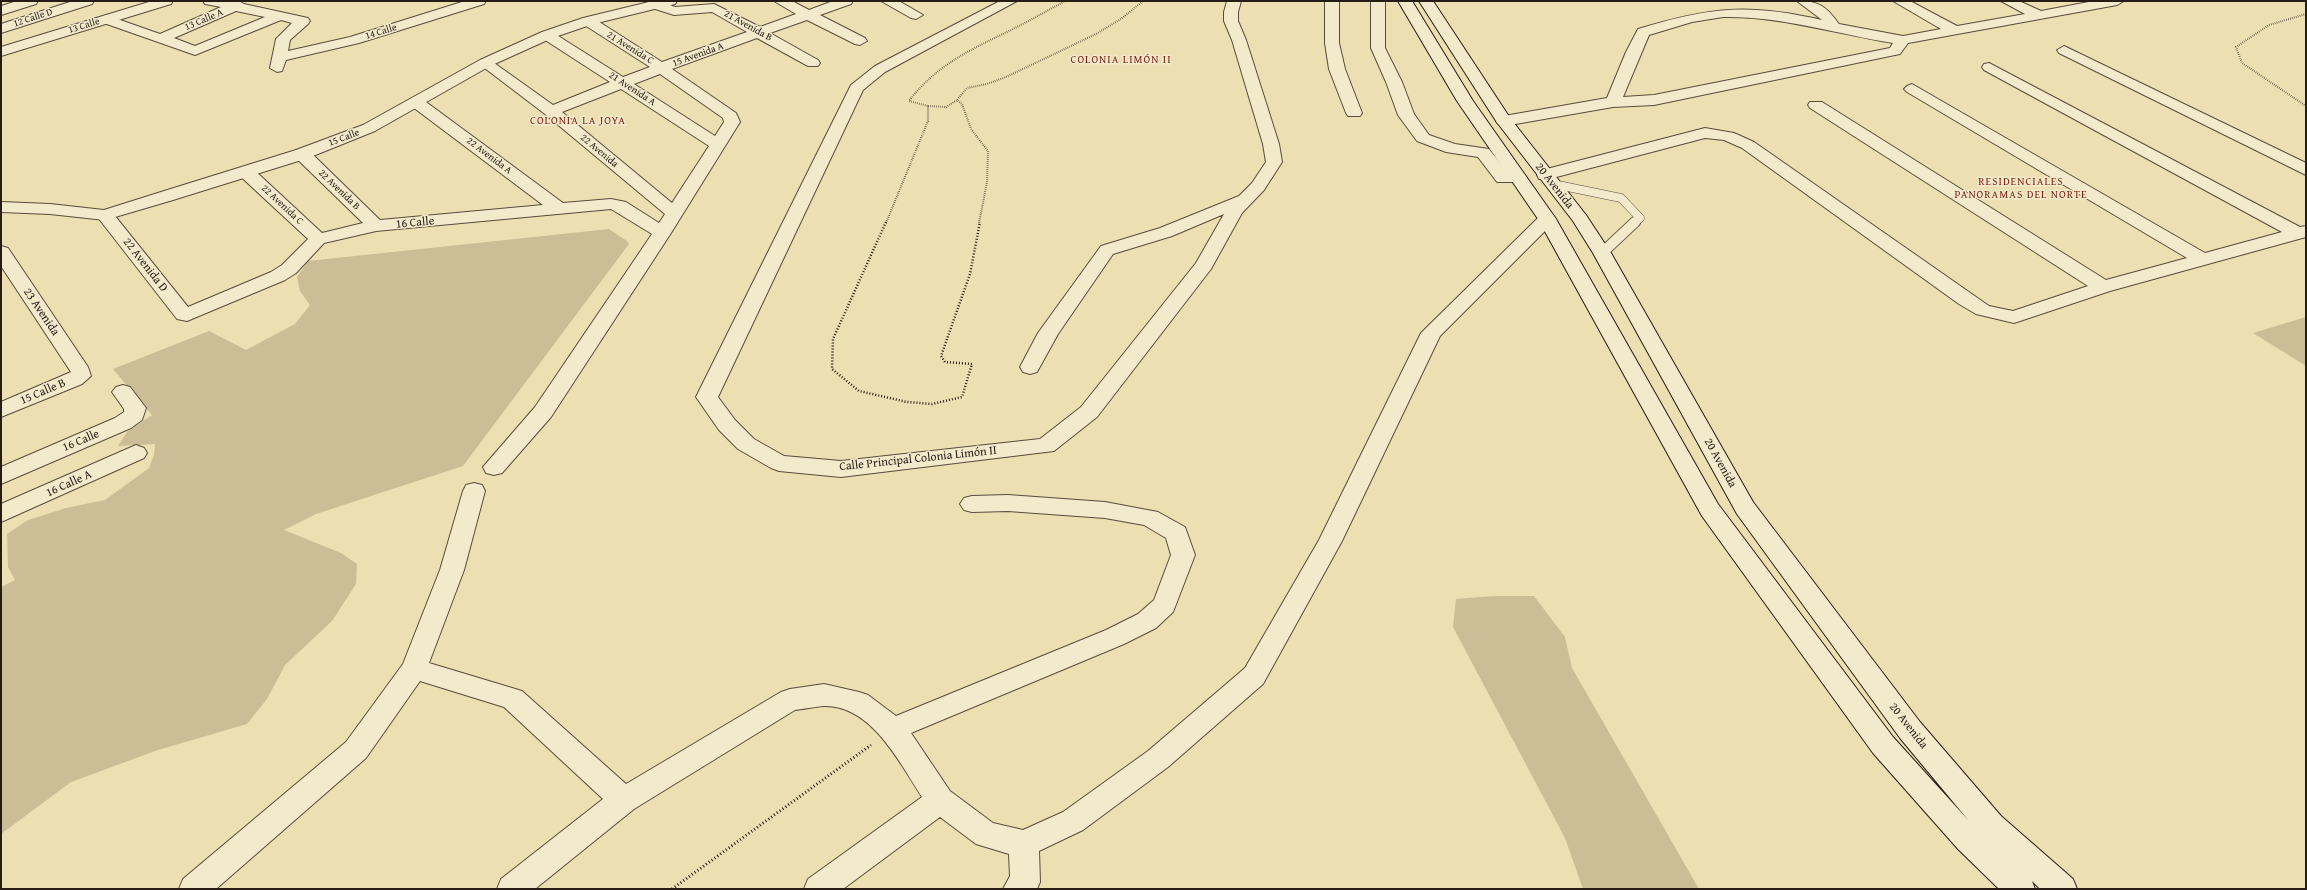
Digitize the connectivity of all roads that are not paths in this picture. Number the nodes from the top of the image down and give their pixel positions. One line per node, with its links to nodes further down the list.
1 (31, 1): 21 (street)
2 (87, 1): 28 (street, 12 Calle D)
3 (166, 1): 26 (street, 13 Calle)
4 (210, 1): 20 (street)
5 (480, 1): 25 (street, 14 Calle)
6 (781, 1): 22 (street)
7 (846, 1): 22 (street, 15 Avenida A)
8 (888, 1): 23 (street)
9 (1010, 1): 56 (street, Calle Principal Colonia Limón II)
10 (1234, 1): 56 (street, Calle Principal Colonia Limón II)
11 (1332, 1): 48 (street)
12 (1378, 1): 54 (street, 20 Avenida)
13 (1405, 1): 54 (street, 20 Avenida)
14 (1426, 1): 49 (street, 20 Avenida)
15 (1804, 1): 29 (street)
16 (1900, 1): 30 (street)
17 (2008, 1): 24 (street)
18 (662, 2): 27 (street, 15 Calle); 31 (street, 21 Avenida B)
19 (2110, 2): 24 (street)
20 (242, 4): 25 (street); 33 (street, 13 Calle A)
21 (1, 10)
22 (810, 14): 31 (street, 15 Avenida A); 35 (street)
23 (916, 15)
24 (2039, 15): 30 (street)
25 (279, 16): 33 (street)
26 (106, 19): 33 (street); 37 (street, 13 Calle)
27 (588, 21): 32 (street, 15 Calle); 41 (street, 21 Avenida C)
28 (1, 28)
29 (1835, 28): 34 (street); 45 (street)
30 (1956, 31): 34 (street)
31 (760, 32): 39 (street, 21 Avenida B); 41 (street, 15 Avenida A)
32 (547, 35): 38 (street, 15 Calle); 42 (street, 21 Avenida A)
33 (160, 39)
34 (1903, 40): 45 (street)
35 (860, 41)
36 (2064, 50): 52 (street)
37 (1, 52)
38 (485, 63): 44 (street, 15 Calle); 47 (street, 22 Avenida)
39 (813, 64)
40 (1989, 67): 63 (street)
41 (661, 68): 42 (street, 15 Avenida A); 50 (street, 21 Avenida C)
42 (623, 82): 47 (street, 15 Avenida A); 50 (street, 21 Avenida A)
43 (1912, 89): 68 (street)
44 (416, 102): 51 (street, 15 Calle); 58 (street, 22 Avenida A)
45 (1613, 102): 49 (street)
46 (1816, 105): 69 (street)
47 (551, 111): 59 (street, 22 Avenida)
48 (1354, 113)
49 (1504, 121): 55 (street, 20 Avenida)
50 (717, 144): 59 (street)
51 (302, 154): 53 (street, 15 Calle); 62 (street, 22 Avenida B)
52 (2306, 170)
53 (246, 172): 60 (street, 15 Calle); 65 (street, 22 Avenida C)
54 (1518, 178): 61 (street, 20 Avenida)
55 (1549, 180): 67 (street, 20 Avenida); 67 (lane); 69 (street)
56 (1246, 200): 70 (street)
57 (1, 207): 60 (street, 15 Calle)
58 (561, 210): 62 (street, 16 Calle); 64 (street, 16 Calle)
59 (674, 213): 64 (street)
60 (105, 215): 65 (street, 22 Avenida D)
61 (1547, 219): 84 (street); 89 (street, 20 Avenida)
62 (376, 226): 65 (street, 16 Calle)
63 (2302, 232): 68 (street)
64 (662, 233): 75 (street)
65 (318, 239)
66 (1, 252): 71 (street, 23 Avenida)
67 (1602, 253): 90 (street, 20 Avenida)
68 (2202, 259): 69 (street)
69 (2103, 287)
70 (1030, 367)
71 (81, 372): 73 (street, 15 Calle B)
72 (123, 392): 76 (street, 16 Calle)
73 (1, 410)
74 (136, 453): 79 (street, 16 Calle A)
75 (494, 467)
76 (1, 476)
77 (474, 491): 80 (street)
78 (972, 504): 81 (street)
79 (1, 514)
80 (414, 669): 82 (street); 86 (street)
81 (893, 729): 82 (street); 83 (street)
82 (624, 800): 87 (street)
83 (940, 800): 84 (street); 88 (street)
84 (1024, 844): 85 (street)
85 (1028, 887)
86 (194, 889)
87 (512, 889)
88 (819, 889)
89 (2020, 889)
90 (2062, 889)

